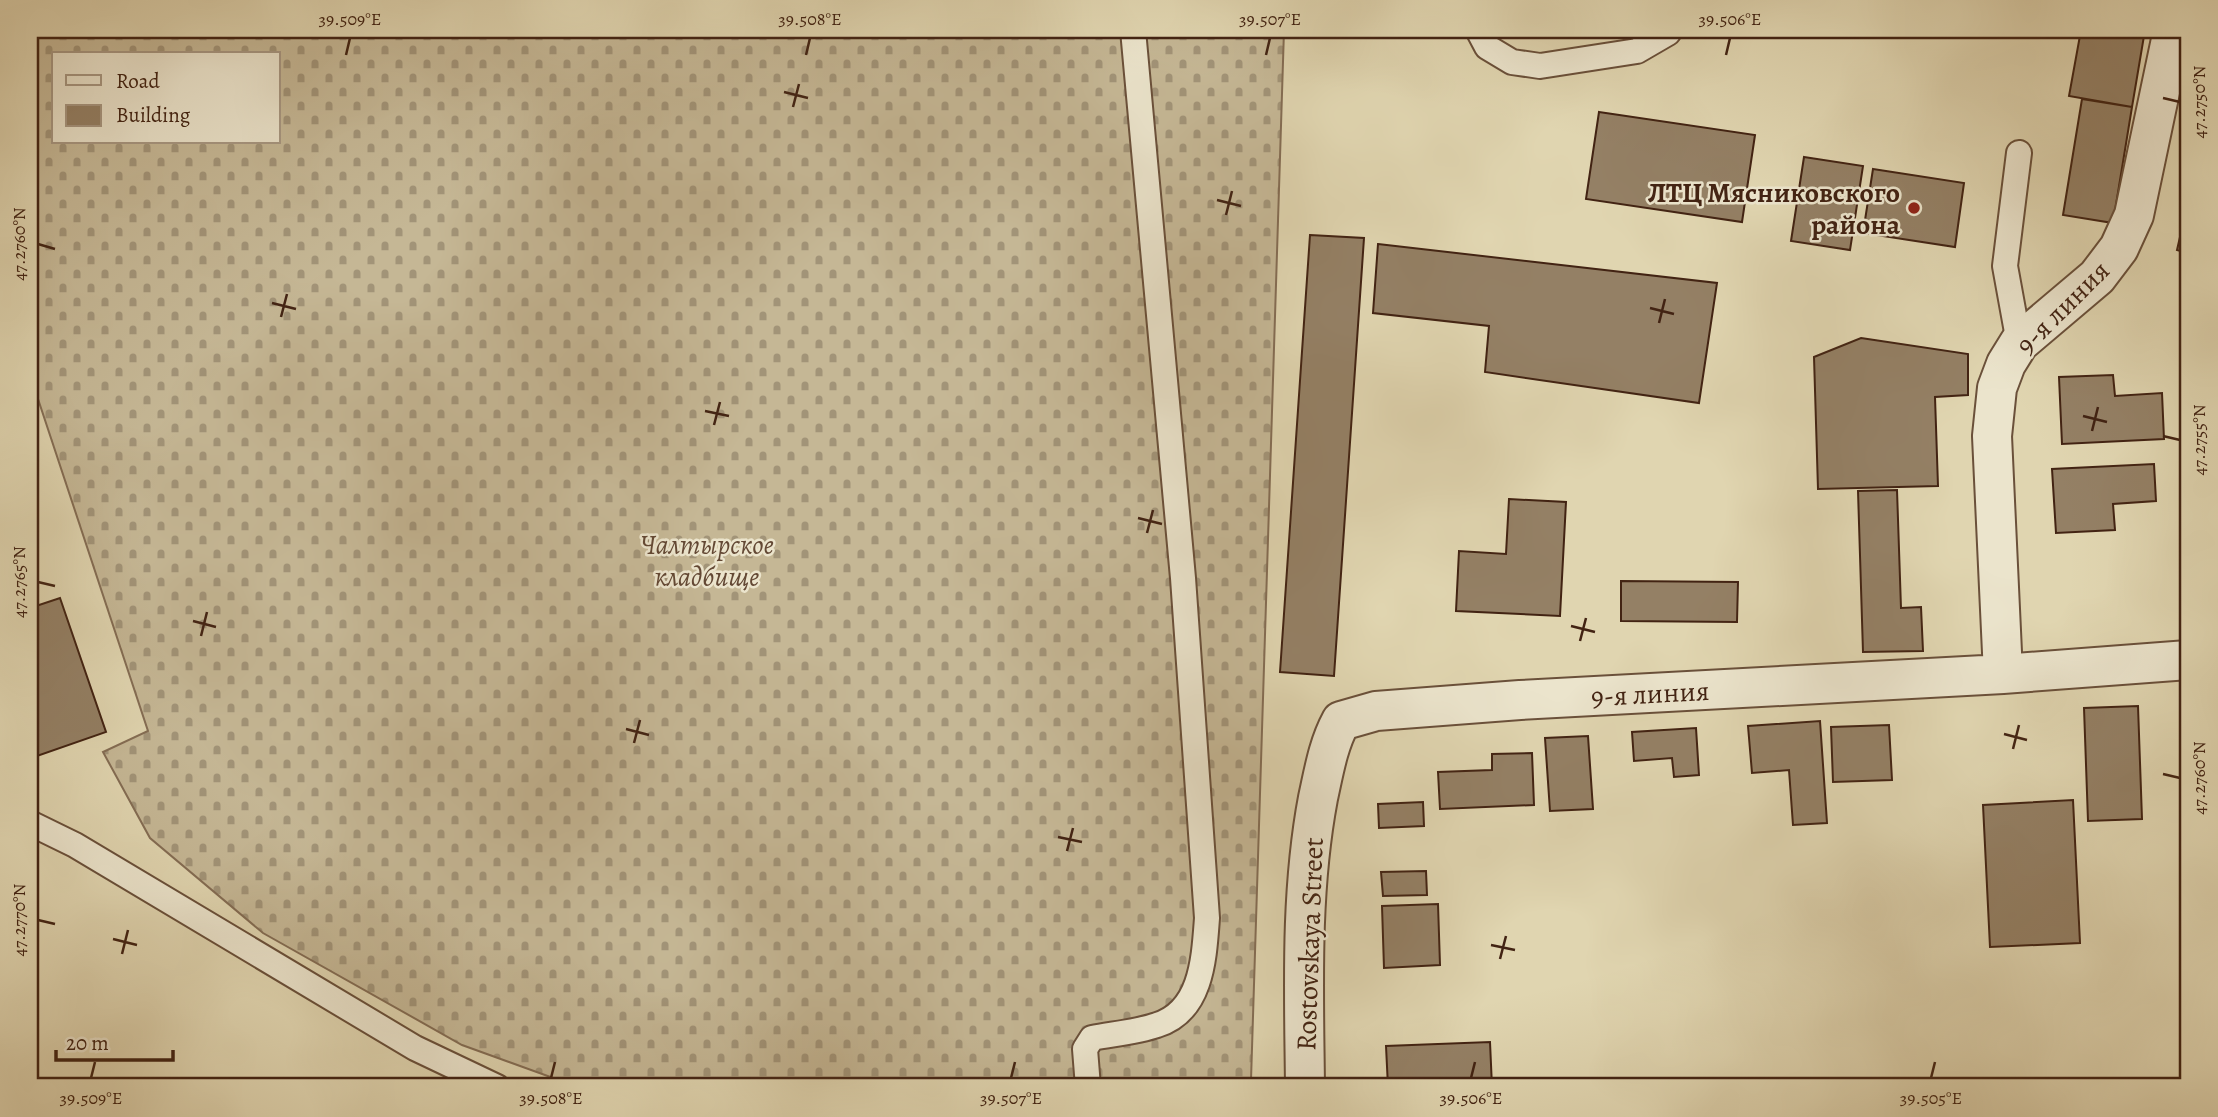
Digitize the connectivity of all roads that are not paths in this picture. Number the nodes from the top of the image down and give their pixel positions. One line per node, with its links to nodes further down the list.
1 (1133, 30): 12 (lane)
2 (1478, 30): 3 (lane)
3 (1670, 30)
4 (2173, 30): 6 (street, 9-я линия)
5 (2019, 153): 6 (lane)
6 (2019, 344): 8 (street, 9-я линия)
7 (2188, 660): 8 (street, 9-я линия)
8 (2003, 674): 9 (street, 9-я линия)
9 (1341, 721): 13 (street, Rostovskaya Street)
10 (30, 823): 11 (lane)
11 (497, 1087)
12 (1088, 1087)
13 (1305, 1087)

